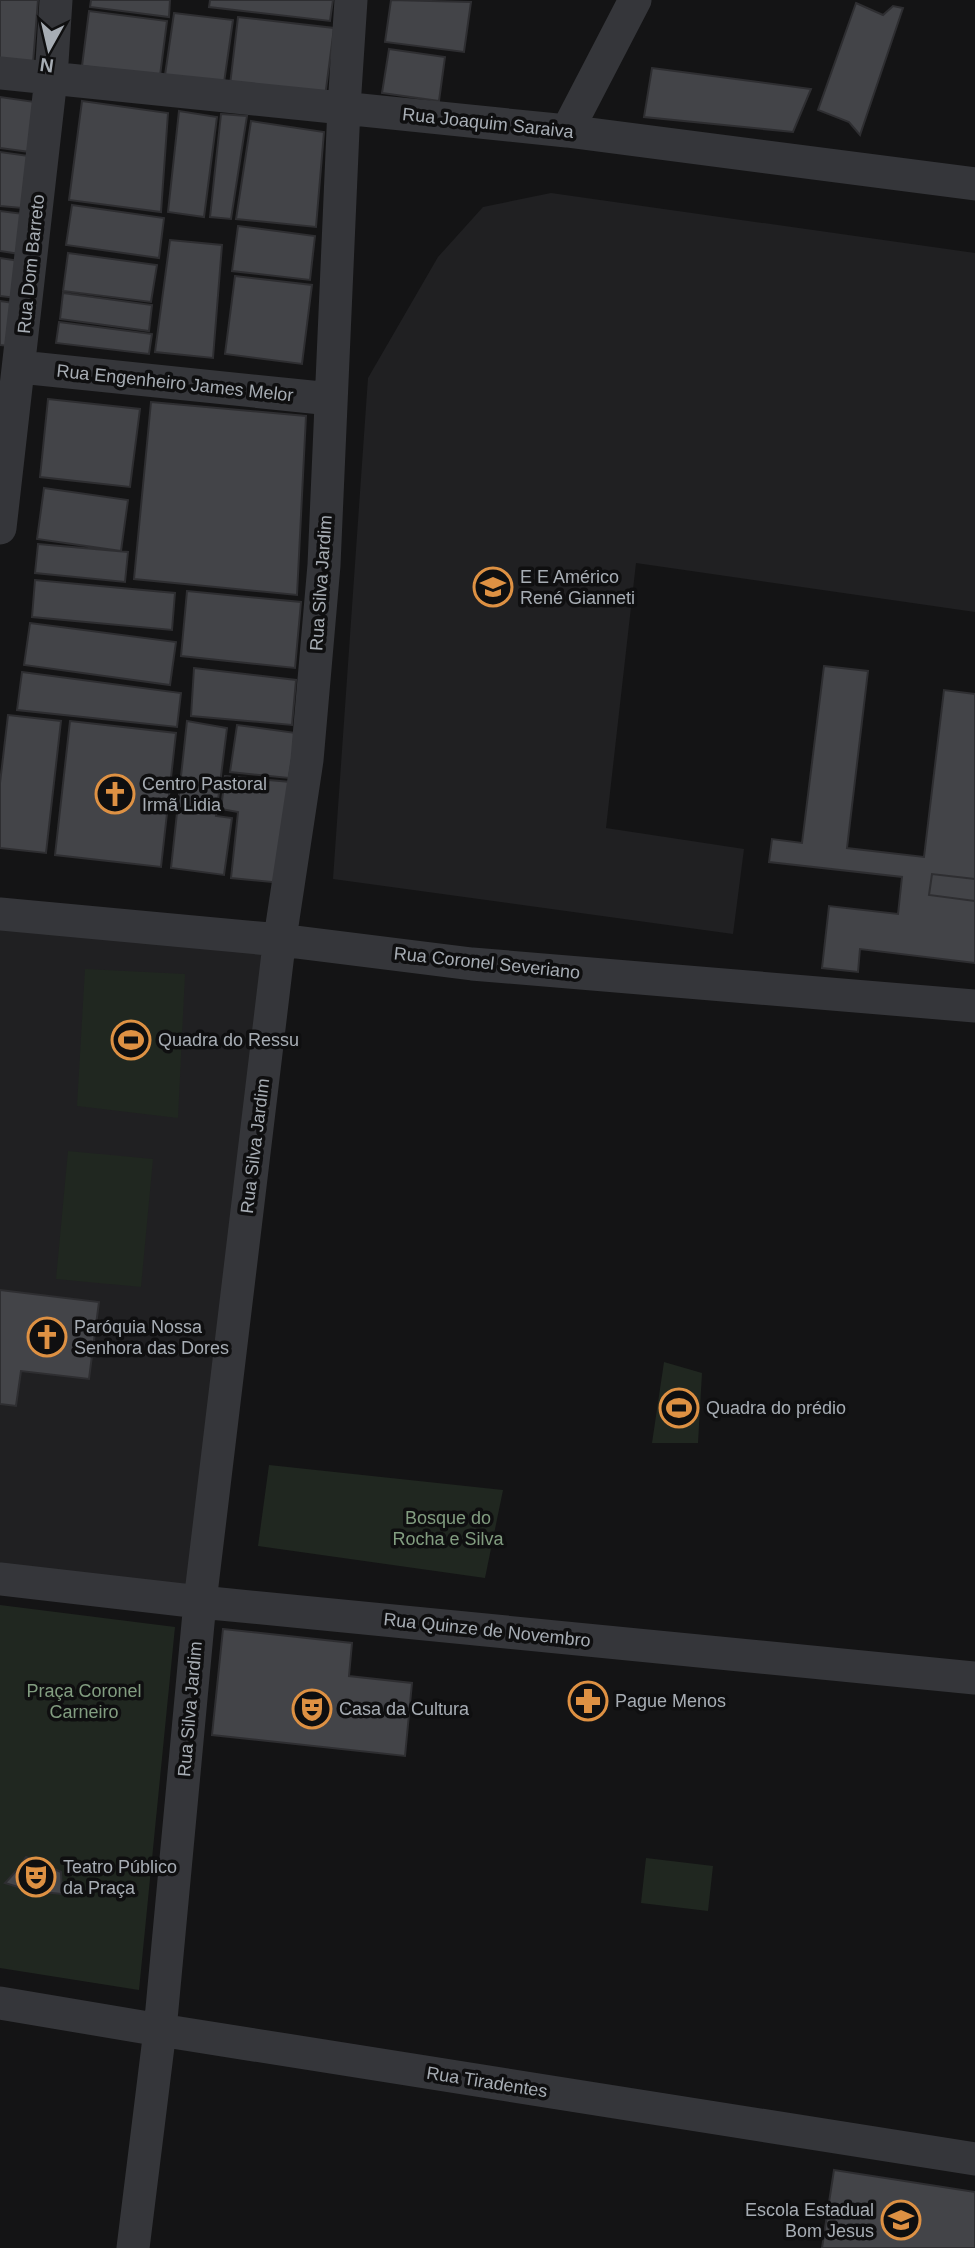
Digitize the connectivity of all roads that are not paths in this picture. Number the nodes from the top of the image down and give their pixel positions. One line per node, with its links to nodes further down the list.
1 (56, 0): 5 (street, Rua Dom Barreto)
2 (351, 0): 6 (street, Rua Silva Jardim)
3 (635, 0): 7 (street)
4 (0, 73): 5 (street, Rua Joaquim Saraiva)
5 (51, 78): 6 (street, Rua Joaquim Saraiva); 9 (street, Rua Dom Barreto)
6 (344, 107): 7 (street, Rua Joaquim Saraiva); 10 (street, Rua Silva Jardim)
7 (567, 131): 8 (street, Rua Joaquim Saraiva)
8 (975, 184)
9 (20, 367): 10 (street, Rua Engenheiro James Melor); 11 (street, Rua Dom Barreto)
10 (331, 399): 13 (street, Rua Silva Jardim)
11 (0, 528)
12 (0, 914): 13 (street, Rua Coronel Severiano)
13 (280, 940): 14 (street, Rua Coronel Severiano); 16 (street, Rua Silva Jardim)
14 (975, 1006)
15 (0, 1579): 16 (street, Rua Quinze de Novembro)
16 (200, 1602): 17 (street, Rua Quinze de Novembro); 19 (street, Rua Silva Jardim)
17 (975, 1678)
18 (0, 2003): 19 (street, Rua Tiradentes)
19 (160, 2030): 20 (street, Rua Tiradentes); 21 (street, Rua Silva Jardim)
20 (975, 2159)
21 (133, 2248)

